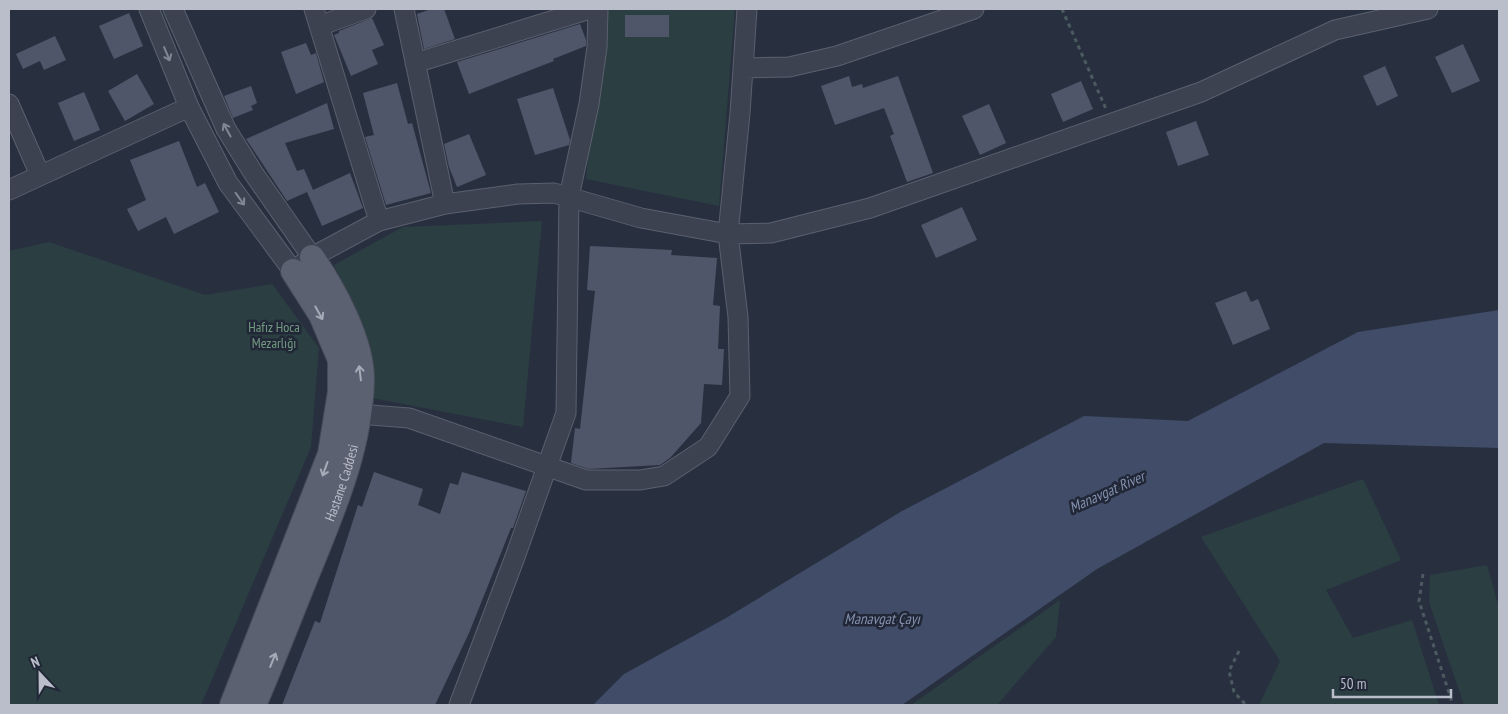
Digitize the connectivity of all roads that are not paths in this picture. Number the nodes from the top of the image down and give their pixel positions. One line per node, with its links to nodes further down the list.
1 (149, 9): 14 (street, one-way to 14)
2 (173, 9): 21 (street, one-way to 2)
3 (366, 9): 10 (street)
4 (404, 9): 11 (street)
5 (590, 9): 11 (street)
6 (598, 9): 17 (street)
7 (747, 9): 12 (street)
8 (974, 9): 12 (street)
9 (1428, 9): 20 (street)
10 (316, 17): 19 (street)
11 (415, 63): 18 (street)
12 (743, 68): 20 (street)
13 (9, 104): 15 (street)
14 (189, 107): 15 (street); 22 (street, one-way to 22)
15 (40, 175): 16 (street)
16 (9, 190)
17 (569, 197): 18 (street); 20 (street); 24 (street)
18 (445, 204): 19 (street)
19 (379, 221): 21 (street)
20 (728, 234): 24 (street)
21 (312, 257): 22 (street); 23 (main road, Hastane Caddesi, one-way to 21)
22 (293, 272): 25 (main road, Hastane Caddesi, one-way to 25)
23 (358, 414): 24 (street); 26 (main road, Hastane Caddesi, one-way to 23)
24 (548, 467): 27 (street)
25 (232, 705)
26 (254, 705)
27 (459, 705)

